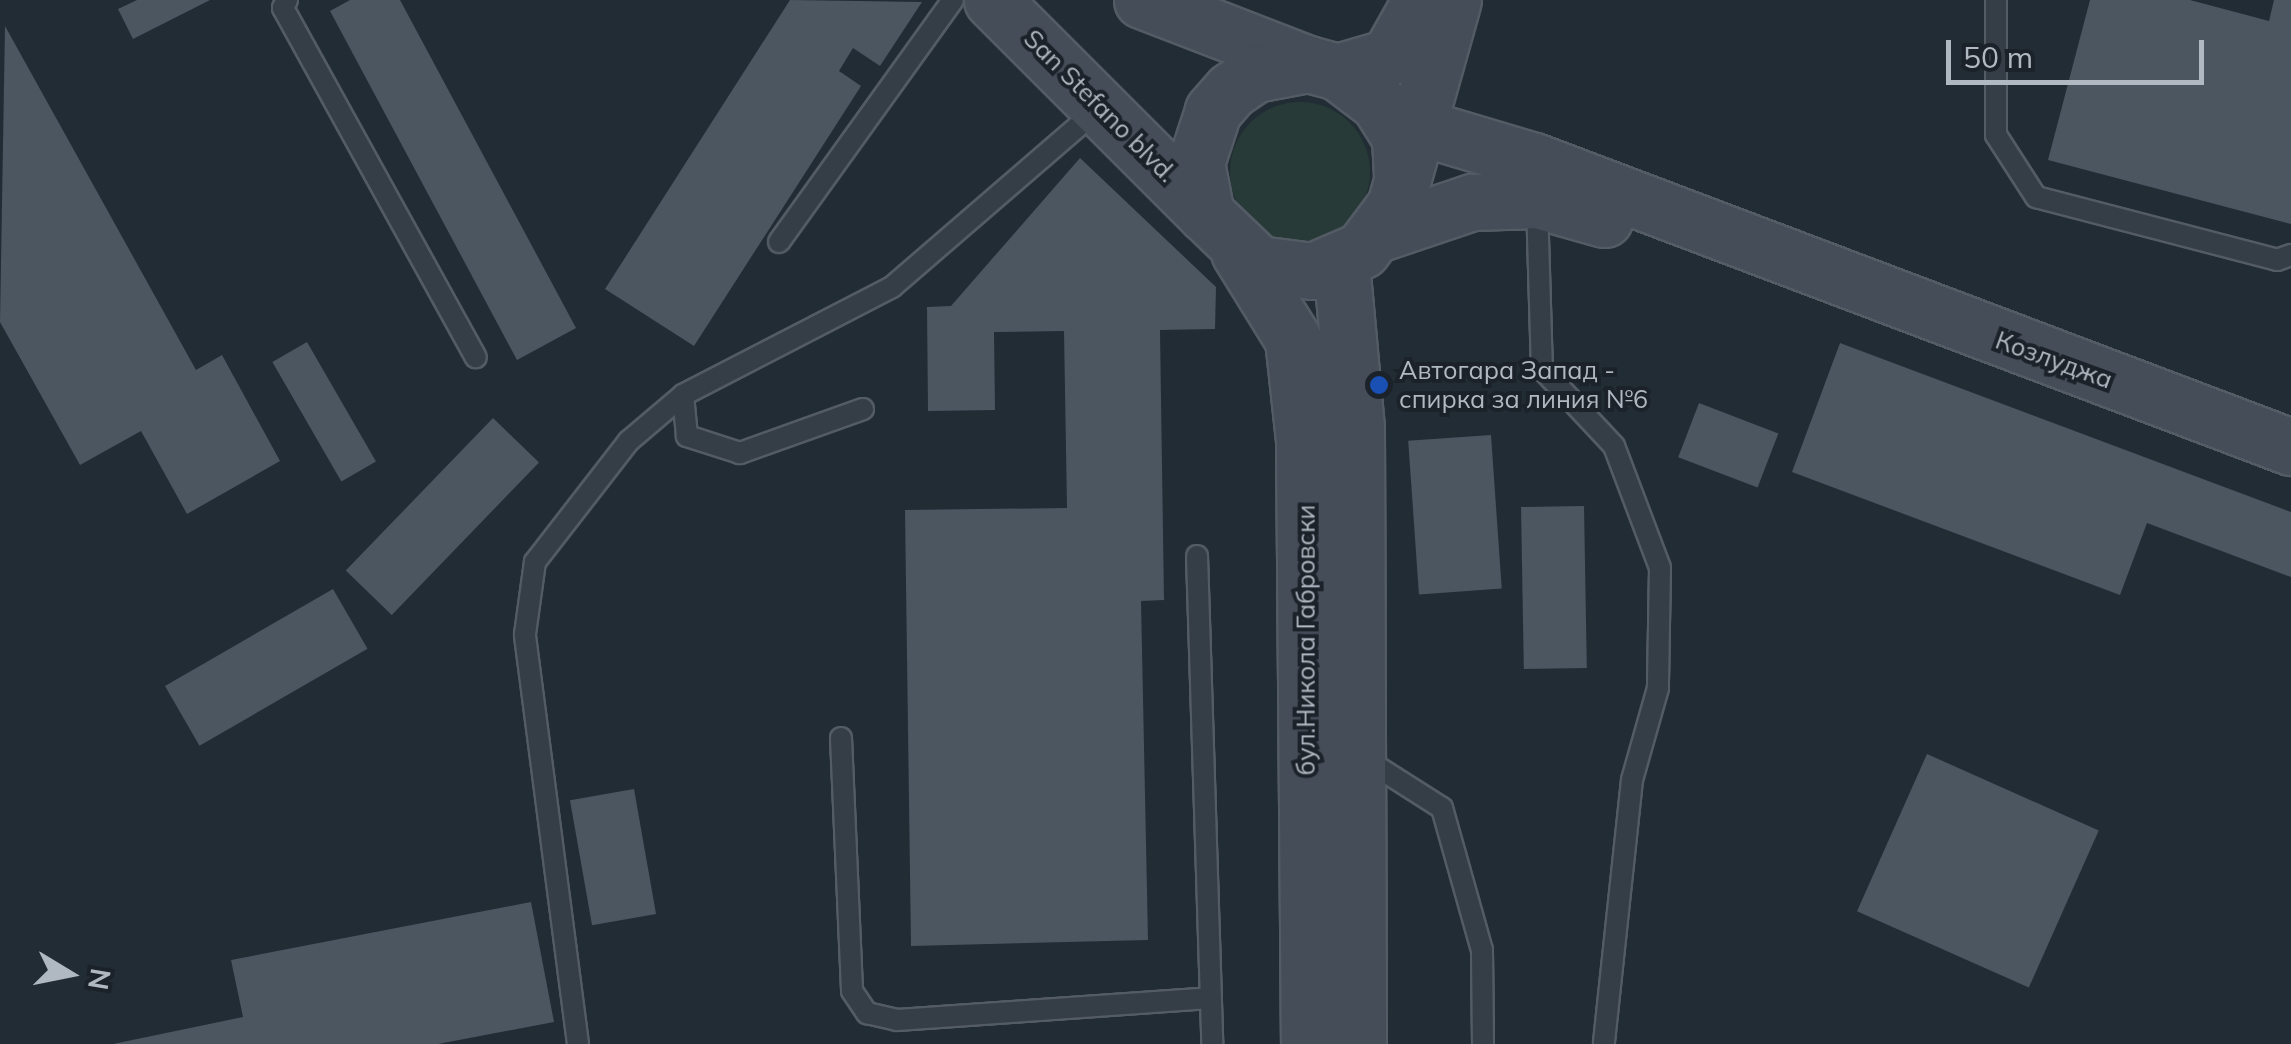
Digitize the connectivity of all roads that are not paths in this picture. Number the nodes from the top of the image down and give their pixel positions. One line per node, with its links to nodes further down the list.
1 (287, 0): 16 (lane)
2 (953, 0): 13 (lane)
3 (992, 0): 9 (main road, San Stefano blvd.)
4 (1142, 0): 8 (main road)
5 (1420, 0): 8 (main road)
6 (1454, 0): 10 (main road)
7 (1996, 0): 15 (lane)
8 (1323, 68): 10 (main road); 12 (main road)
9 (1103, 104): 12 (main road, San Stefano blvd.); 17 (lane)
10 (1404, 141): 11 (main road, Козлуджа); 14 (main road)
11 (1536, 180): 14 (main road, Козлуджа); 19 (main road, Козлуджа); 29 (lane)
12 (1222, 233): 14 (main road); 26 (main road, бул.Никола Габровски)
13 (779, 242)
14 (1360, 248): 22 (main road, бул.Никола Габровски)
15 (2291, 255)
16 (476, 357)
17 (683, 395): 18 (lane); 24 (lane)
18 (863, 409)
19 (2291, 447)
20 (1197, 556): 23 (lane)
21 (841, 738): 23 (lane)
22 (1353, 750): 27 (main road, бул.Никола Габровски); 28 (lane)
23 (1210, 998): 25 (lane)
24 (578, 1044)
25 (1212, 1044)
26 (1308, 1044)
27 (1358, 1044)
28 (1484, 1044)
29 (1604, 1044)

